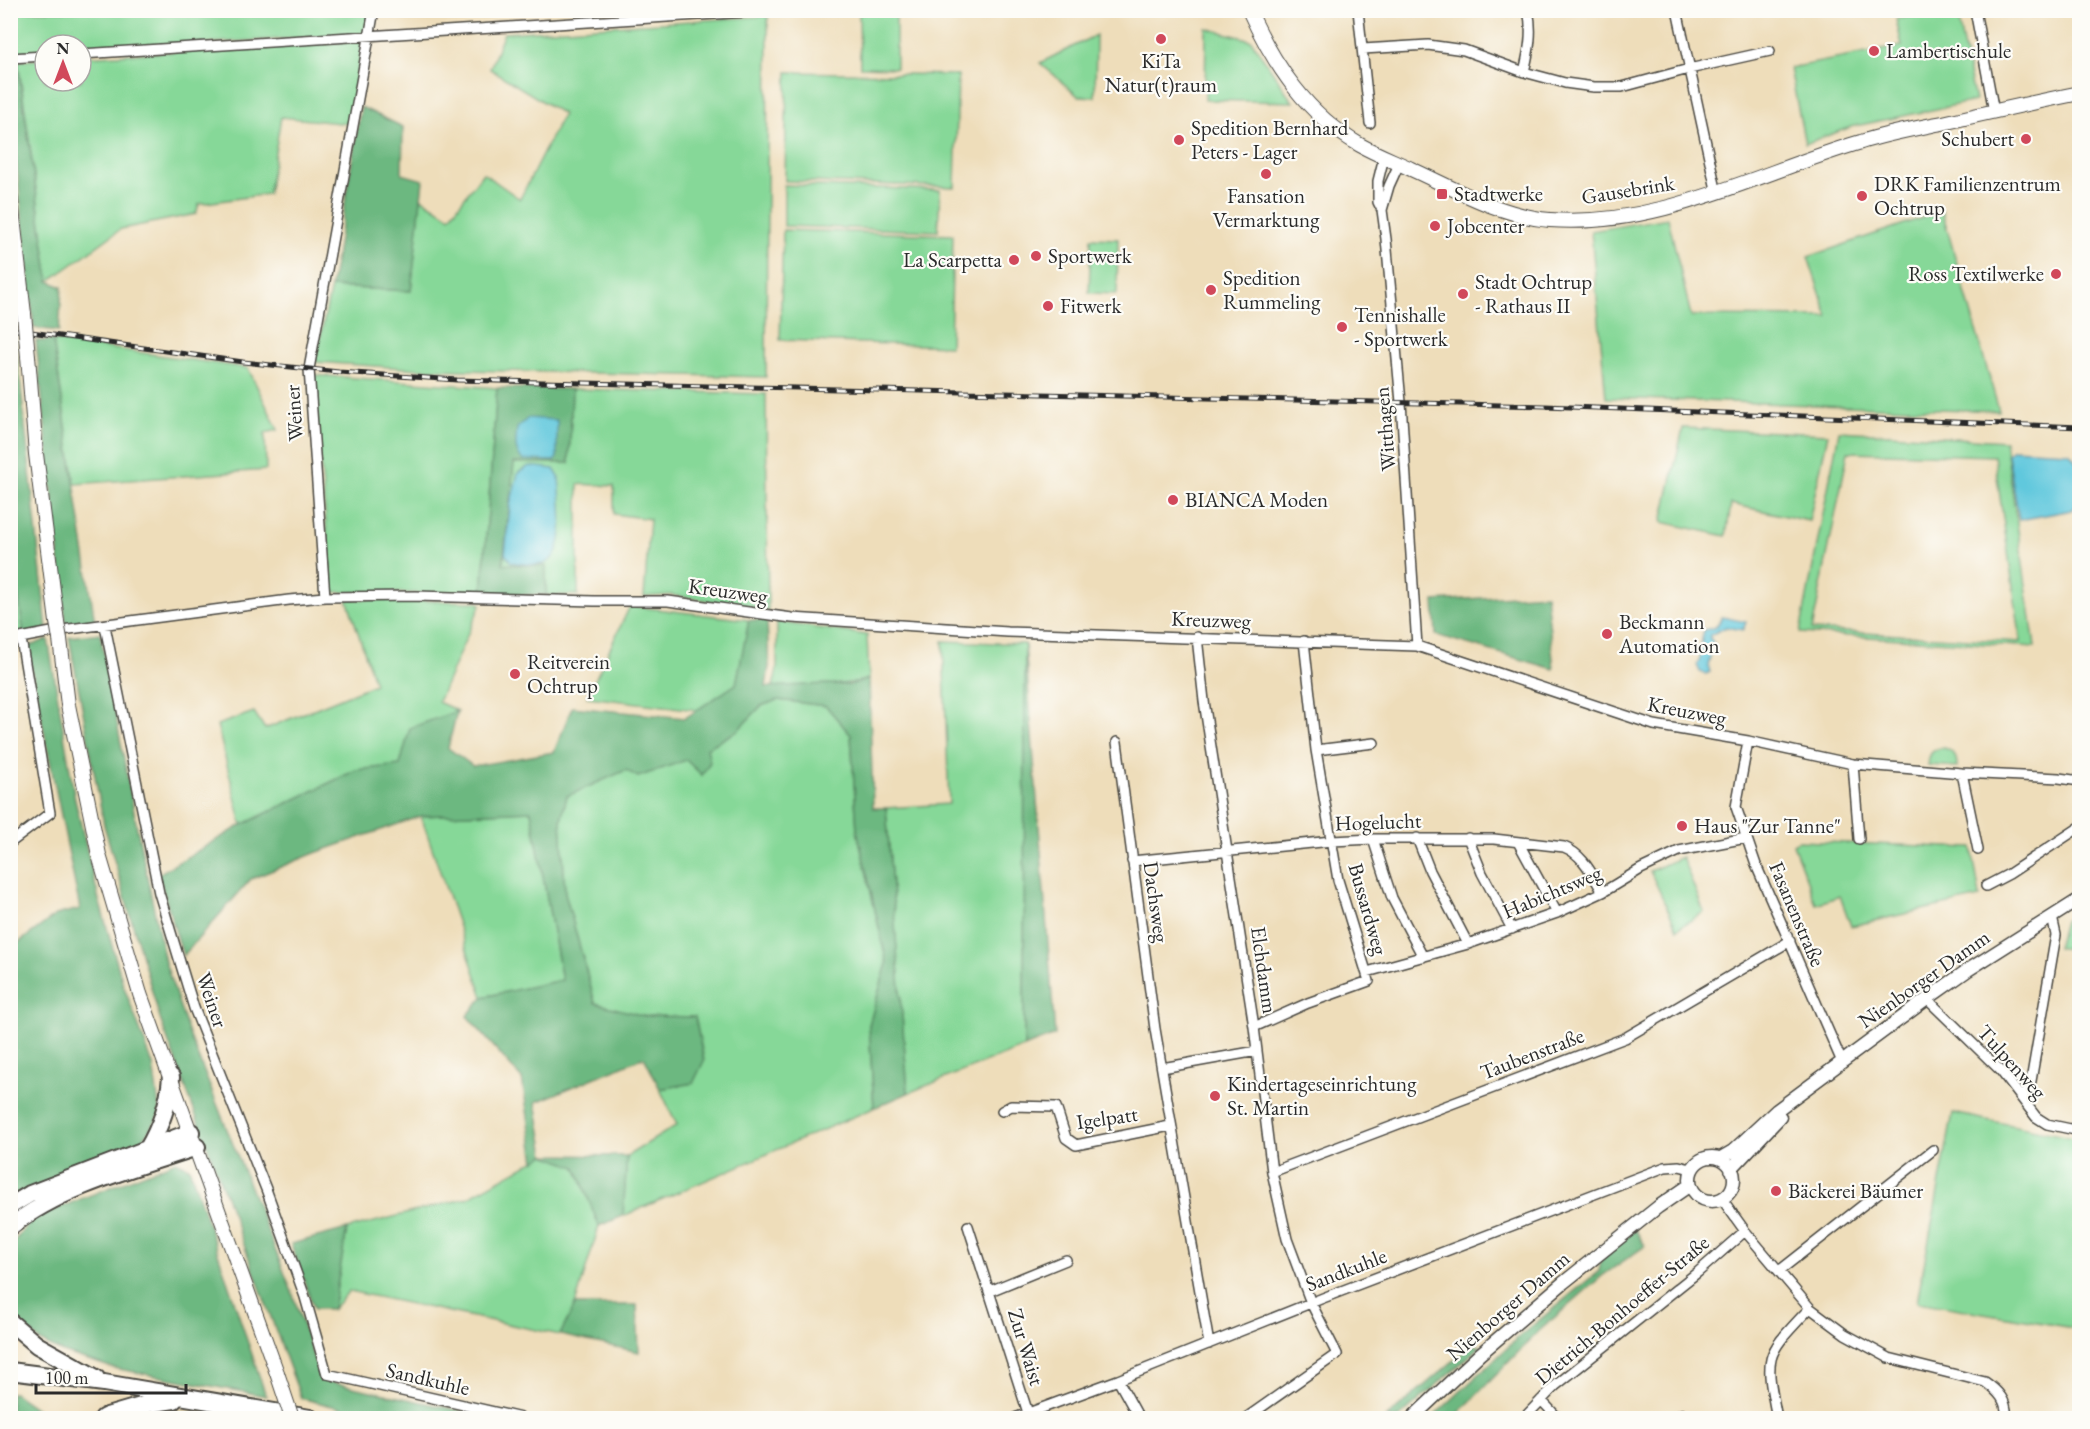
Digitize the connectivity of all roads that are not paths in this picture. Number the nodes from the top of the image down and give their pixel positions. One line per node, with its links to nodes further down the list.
1 (374, 10): 8 (street, Weiner)
2 (778, 10): 8 (street)
3 (1249, 10): 19 (main road, Gausebrink)
4 (1358, 10): 9 (street)
5 (1528, 10): 15 (street)
6 (1677, 10): 14 (street)
7 (1975, 10): 17 (street)
8 (370, 35): 11 (street); 24 (street, Weiner)
9 (1362, 49): 15 (street); 18 (street)
10 (1770, 51): 14 (street)
11 (93, 53)
12 (33, 57): 13 (street)
13 (10, 58)
14 (1689, 69): 15 (street); 22 (street)
15 (1524, 72)
16 (2079, 93): 17 (main road, Gausebrink)
17 (1994, 112): 22 (main road, Gausebrink)
18 (1370, 123)
19 (1384, 157): 20 (main road, Gausebrink); 23 (street, Witthagen)
20 (1399, 164): 22 (main road, Gausebrink); 23 (street, Witthagen)
21 (10, 192): 64 (main road, bridge)
22 (1717, 194)
23 (1382, 210): 29 (street, Witthagen)
24 (325, 597): 25 (street); 26 (street, Kreuzweg)
25 (105, 626): 27 (street); 91 (street, Weiner)
26 (1197, 637): 28 (street, Kreuzweg); 47 (street, Elchdamm)
27 (16, 640): 45 (street)
28 (1304, 640): 29 (street, Kreuzweg); 33 (street, Bussardweg)
29 (1417, 646): 30 (street, Kreuzweg)
30 (1748, 741): 34 (street, Kreuzweg); 40 (street, Fasanenstraße)
31 (1117, 742): 48 (street, Dachsweg)
32 (1374, 743): 33 (street)
33 (1316, 750): 43 (street, Bussardweg)
34 (1853, 764): 35 (street, Kreuzweg); 42 (street)
35 (1962, 773): 36 (street, Kreuzweg); 46 (street)
36 (2079, 781)
37 (2079, 827): 49 (street)
38 (1417, 838): 39 (street, Hogelucht); 41 (street, Hogelucht); 56 (street)
39 (1468, 838): 44 (street, Hogelucht); 54 (street)
40 (1746, 838): 50 (street, Habichtsweg); 55 (street, Fasanenstraße)
41 (1373, 839): 43 (street, Hogelucht); 57 (street)
42 (1859, 839)
43 (1332, 841): 47 (street, Hogelucht); 58 (street, Bussardweg)
44 (1518, 842): 50 (street, Hogelucht); 52 (street)
45 (10, 843)
46 (1978, 850)
47 (1228, 852): 48 (street, Hogelucht); 60 (street, Elchdamm)
48 (1132, 861): 63 (street, Dachsweg)
49 (1986, 886)
50 (1603, 892): 52 (street, Habichtsweg)
51 (2079, 900): 53 (street, Nienborger Damm)
52 (1557, 913): 54 (street, Habichtsweg)
53 (2052, 917): 59 (street, Nienborger Damm); 66 (street)
54 (1512, 929): 56 (street, Habichtsweg)
55 (1790, 941): 62 (street, Fasanenstraße); 76 (street, Taubenstraße)
56 (1468, 944): 57 (street, Habichtsweg)
57 (1423, 957): 58 (street, Habichtsweg)
58 (1367, 972): 60 (street)
59 (1927, 999): 62 (street, Nienborger Damm); 66 (street, Tulpenweg)
60 (1254, 1027): 61 (street, Elchdamm)
61 (1257, 1051): 63 (street); 76 (street, Elchdamm)
62 (1842, 1062): 65 (street, Nienborger Damm)
63 (1162, 1068): 68 (street, Dachsweg)
64 (171, 1077): 70 (main road); 71 (highway)
65 (1796, 1097): 73 (street, Nienborger Damm); 75 (street, Nienborger Damm)
66 (2023, 1098): 69 (street, Tulpenweg)
67 (1002, 1111): 68 (street, Igelpatt)
68 (1170, 1126): 89 (street, Dachsweg)
69 (2079, 1131)
70 (194, 1140): 71 (highway); 81 (highway); 98 (main road, bridge)
71 (147, 1150): 79 (highway)
72 (1933, 1150): 84 (street)
73 (1721, 1158): 74 (street); 75 (street)
74 (1691, 1169): 77 (street); 86 (street, Sandkuhle)
75 (1731, 1169): 78 (street)
76 (1272, 1172): 86 (street, Elchdamm)
77 (1694, 1190): 78 (street); 104 (street, Nienborger Damm)
78 (1722, 1199): 82 (street)
79 (10, 1206)
80 (968, 1226): 85 (street, Zur Waist)
81 (10, 1227)
82 (1745, 1231): 84 (street); 95 (street, Dietrich-Bonhoeffer-Straße)
83 (1066, 1260): 85 (street, Zur Waist)
84 (1779, 1271): 87 (street)
85 (990, 1291): 96 (street, Zur Waist)
86 (1311, 1303): 89 (street, Sandkuhle); 103 (street, Elchdamm)
87 (1810, 1308): 107 (street); 108 (street)
88 (10, 1322): 93 (highway)
89 (1209, 1344): 92 (street, Sandkuhle)
90 (10, 1371): 93 (highway)
91 (327, 1374): 100 (street, Sandkuhle)
92 (1118, 1380): 96 (street, Sandkuhle); 102 (street)
93 (104, 1383): 94 (highway)
94 (195, 1398): 97 (highway); 99 (highway)
95 (1541, 1400): 105 (street, Dietrich-Bonhoeffer-Straße); 106 (street)
96 (1028, 1413): 101 (street, Sandkuhle)
97 (103, 1419)
98 (292, 1419)
99 (309, 1419)
100 (521, 1419)
101 (1015, 1419)
102 (1139, 1419)
103 (1246, 1419)
104 (1412, 1419)
105 (1524, 1419)
106 (1558, 1419)
107 (1777, 1419)
108 (2006, 1419)

